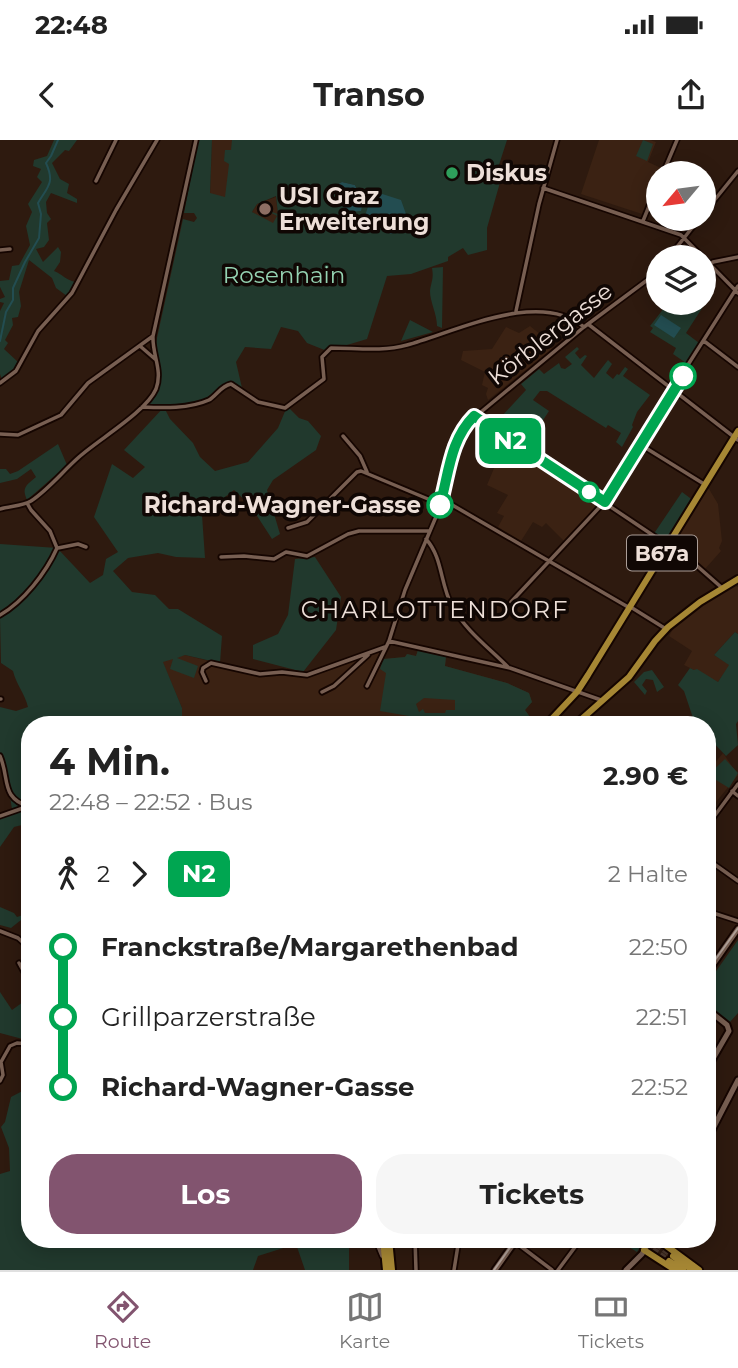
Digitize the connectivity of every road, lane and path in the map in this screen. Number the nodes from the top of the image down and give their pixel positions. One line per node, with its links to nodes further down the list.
1 (116, 140): 8 (street)
2 (157, 140): 31 (street)
3 (195, 140): 26 (street)
4 (557, 140): 9 (street)
5 (677, 140): 6 (street)
6 (668, 161)
7 (738, 170): 10 (street)
8 (96, 181)
9 (543, 188): 12 (street); 24 (street)
10 (716, 198)
11 (646, 214): 12 (street)
12 (643, 221): 14 (street)
13 (689, 231): 14 (street)
14 (684, 237): 15 (street); 16 (street)
15 (678, 245)
16 (691, 245)
17 (10, 249): 18 (street)
18 (0, 250)
19 (738, 257): 20 (street)
20 (716, 261)
21 (716, 271): 23 (street)
22 (646, 281): 25 (street, Körblergasse)
23 (737, 290): 27 (street)
24 (516, 313): 25 (street); 33 (street)
25 (586, 325): 32 (street); 34 (street, Körblergasse)
26 (153, 336): 28 (street); 29 (street)
27 (704, 341): 30 (street); 32 (street)
28 (140, 346): 29 (street); 35 (street)
29 (155, 359): 33 (street)
30 (738, 367)
31 (0, 383)
32 (674, 390): 37 (street); 38 (street)
33 (142, 407): 43 (street)
34 (474, 416): 41 (street, Körblergasse); 42 (street)
35 (0, 434)
36 (343, 436): 39 (street)
37 (737, 436): 40 (main road, B67a)
38 (640, 445): 40 (street); 42 (street)
39 (367, 472): 44 (street); 46 (street)
40 (704, 484): 49 (main road, B67a)
41 (442, 499): 44 (street, Körblergasse); 53 (street)
42 (605, 502): 49 (street); 53 (street)
43 (27, 503): 45 (street); 51 (street)
44 (440, 504): 47 (street, Körblergasse)
45 (0, 509)
46 (288, 528)
47 (429, 531): 48 (street, Körblergasse); 52 (street)
48 (426, 539): 60 (street, Körblergasse); 62 (street)
49 (667, 545): 55 (street); 57 (main road, B67a)
50 (86, 547): 51 (street)
51 (57, 548): 58 (street)
52 (221, 557)
53 (549, 561): 56 (street); 57 (street)
54 (738, 580): 55 (main road, B67a)
55 (723, 589): 59 (main road, B67a)
56 (511, 601)
57 (629, 607): 59 (street); 66 (main road, B67a)
58 (0, 615)
59 (666, 629): 67 (main road, B67a)
60 (388, 644): 61 (street); 62 (street); 64 (street, Körblergasse)
61 (372, 652): 63 (street); 65 (street)
62 (510, 668): 66 (street)
63 (206, 681)
64 (367, 686)
65 (322, 692)
66 (577, 692): 67 (street); 68 (main road, B67a)
67 (603, 701): 69 (main road, B67a)
68 (556, 716)
69 (585, 716)
70 (0, 756): 74 (street)
71 (738, 784): 72 (street)
72 (732, 791): 73 (street); 76 (street)
73 (738, 796)
74 (21, 803)
75 (21, 809): 77 (street)
76 (716, 813)
77 (0, 816)
78 (716, 865): 79 (street)
79 (738, 881)
80 (716, 914): 81 (street)
81 (738, 921)
82 (738, 929): 85 (street)
83 (0, 931): 84 (street)
84 (21, 941)
85 (716, 960)
86 (19, 963): 87 (street)
87 (21, 967)
88 (716, 1017): 90 (street)
89 (21, 1043): 92 (street)
90 (716, 1054)
91 (738, 1080): 93 (street)
92 (0, 1081)
93 (716, 1123)
94 (379, 1248): 104 (street)
95 (383, 1248): 104 (main road)
96 (390, 1248): 105 (main road)
97 (415, 1248): 106 (street)
98 (457, 1248): 107 (street)
99 (510, 1248): 108 (street)
100 (526, 1248): 109 (street)
101 (574, 1248): 110 (street)
102 (669, 1248): 115 (main road)
103 (644, 1250): 111 (street); 112 (main road)
104 (384, 1270)
105 (392, 1270)
106 (416, 1270)
107 (453, 1270)
108 (495, 1270)
109 (552, 1270)
110 (558, 1270)
111 (626, 1270)
112 (675, 1270)
113 (682, 1270): 114 (main road)
114 (692, 1270)
115 (699, 1270)

